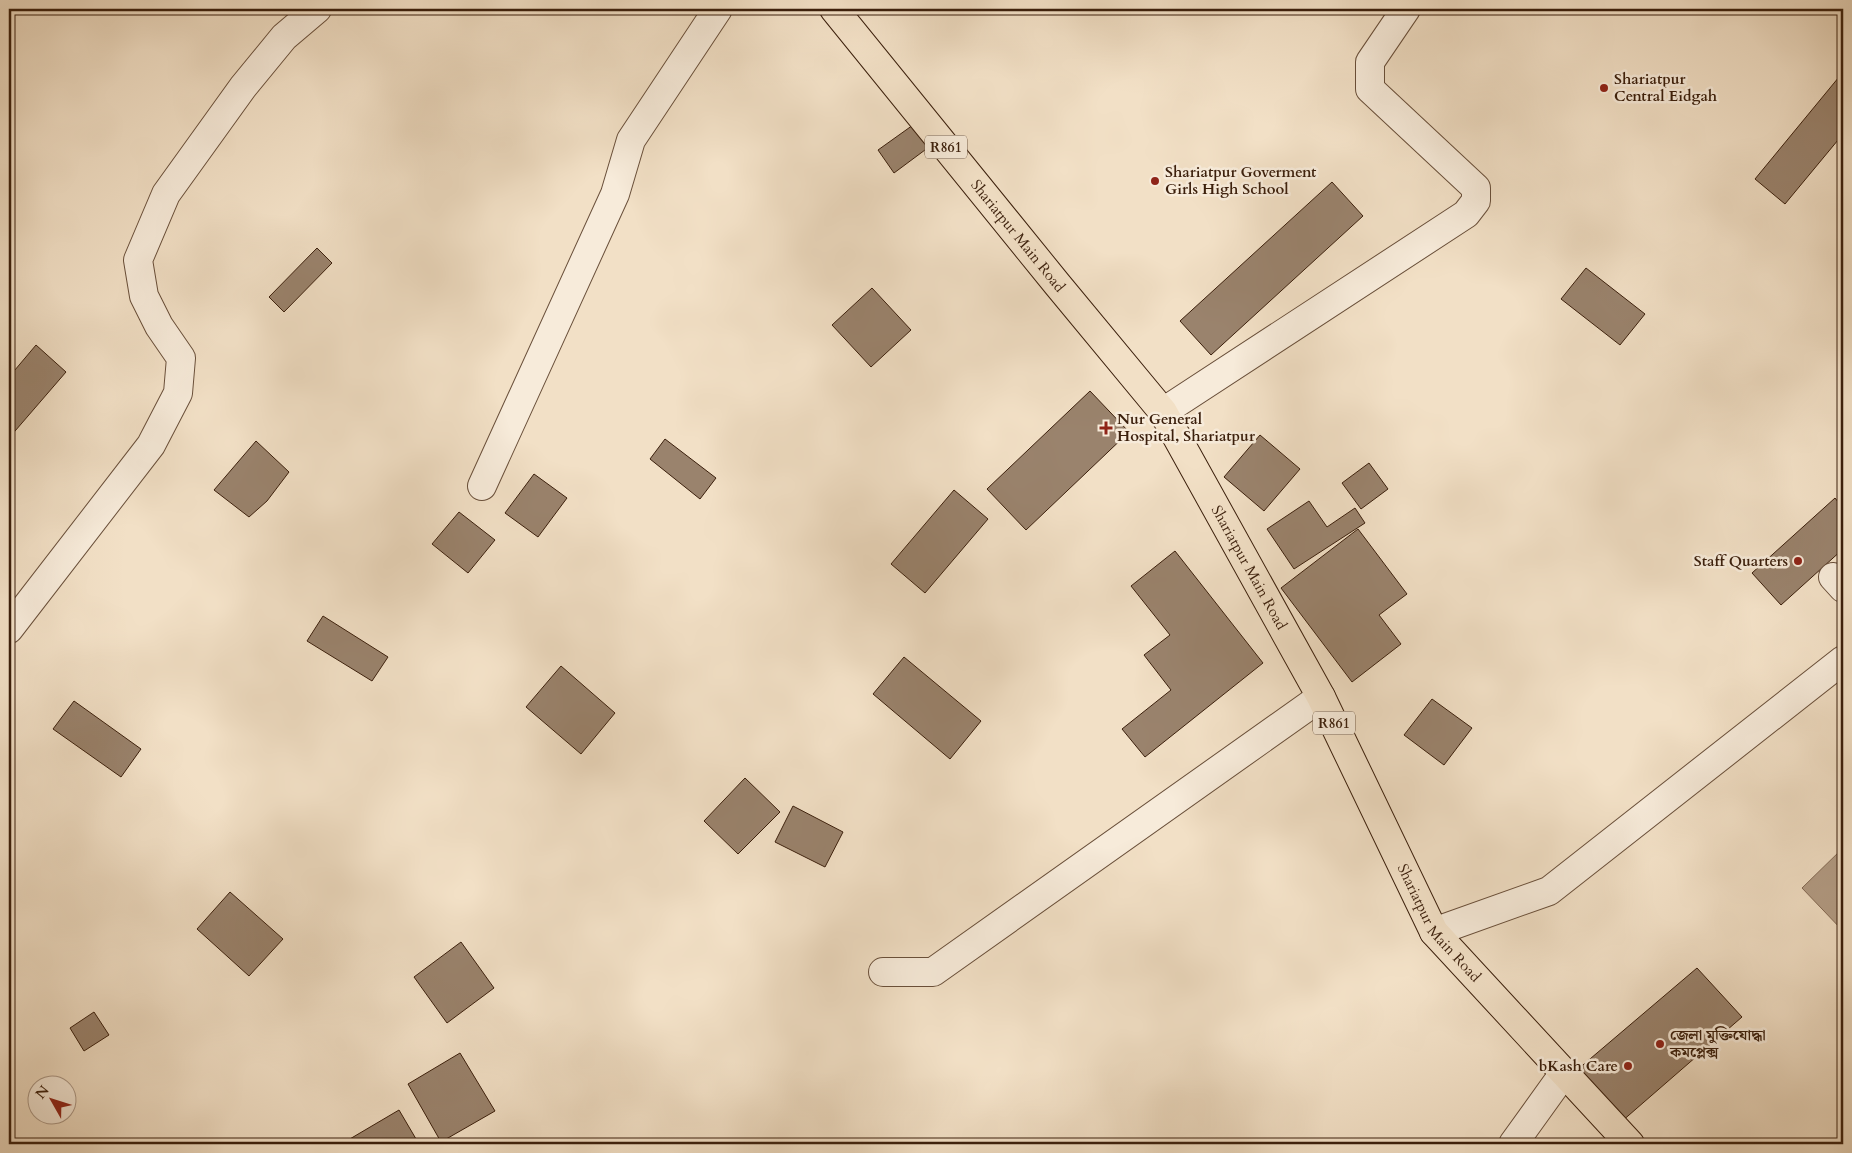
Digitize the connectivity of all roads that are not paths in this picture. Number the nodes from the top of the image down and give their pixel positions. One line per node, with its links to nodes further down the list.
1 (317, 9): 7 (street)
2 (718, 9): 6 (street)
3 (834, 9): 5 (main road, Shariatpur Main Road / R861)
4 (1399, 20): 5 (street)
5 (1163, 412): 9 (main road, Shariatpur Main Road / R861)
6 (482, 486)
7 (9, 629)
8 (1843, 660): 10 (street)
9 (1322, 697): 10 (main road, Shariatpur Main Road / R861); 11 (street)
10 (1434, 932): 12 (main road, Shariatpur Main Road / R861)
11 (883, 972)
12 (1564, 1073): 13 (street); 14 (main road, Shariatpur Main Road / R861)
13 (1513, 1144)
14 (1630, 1144)

